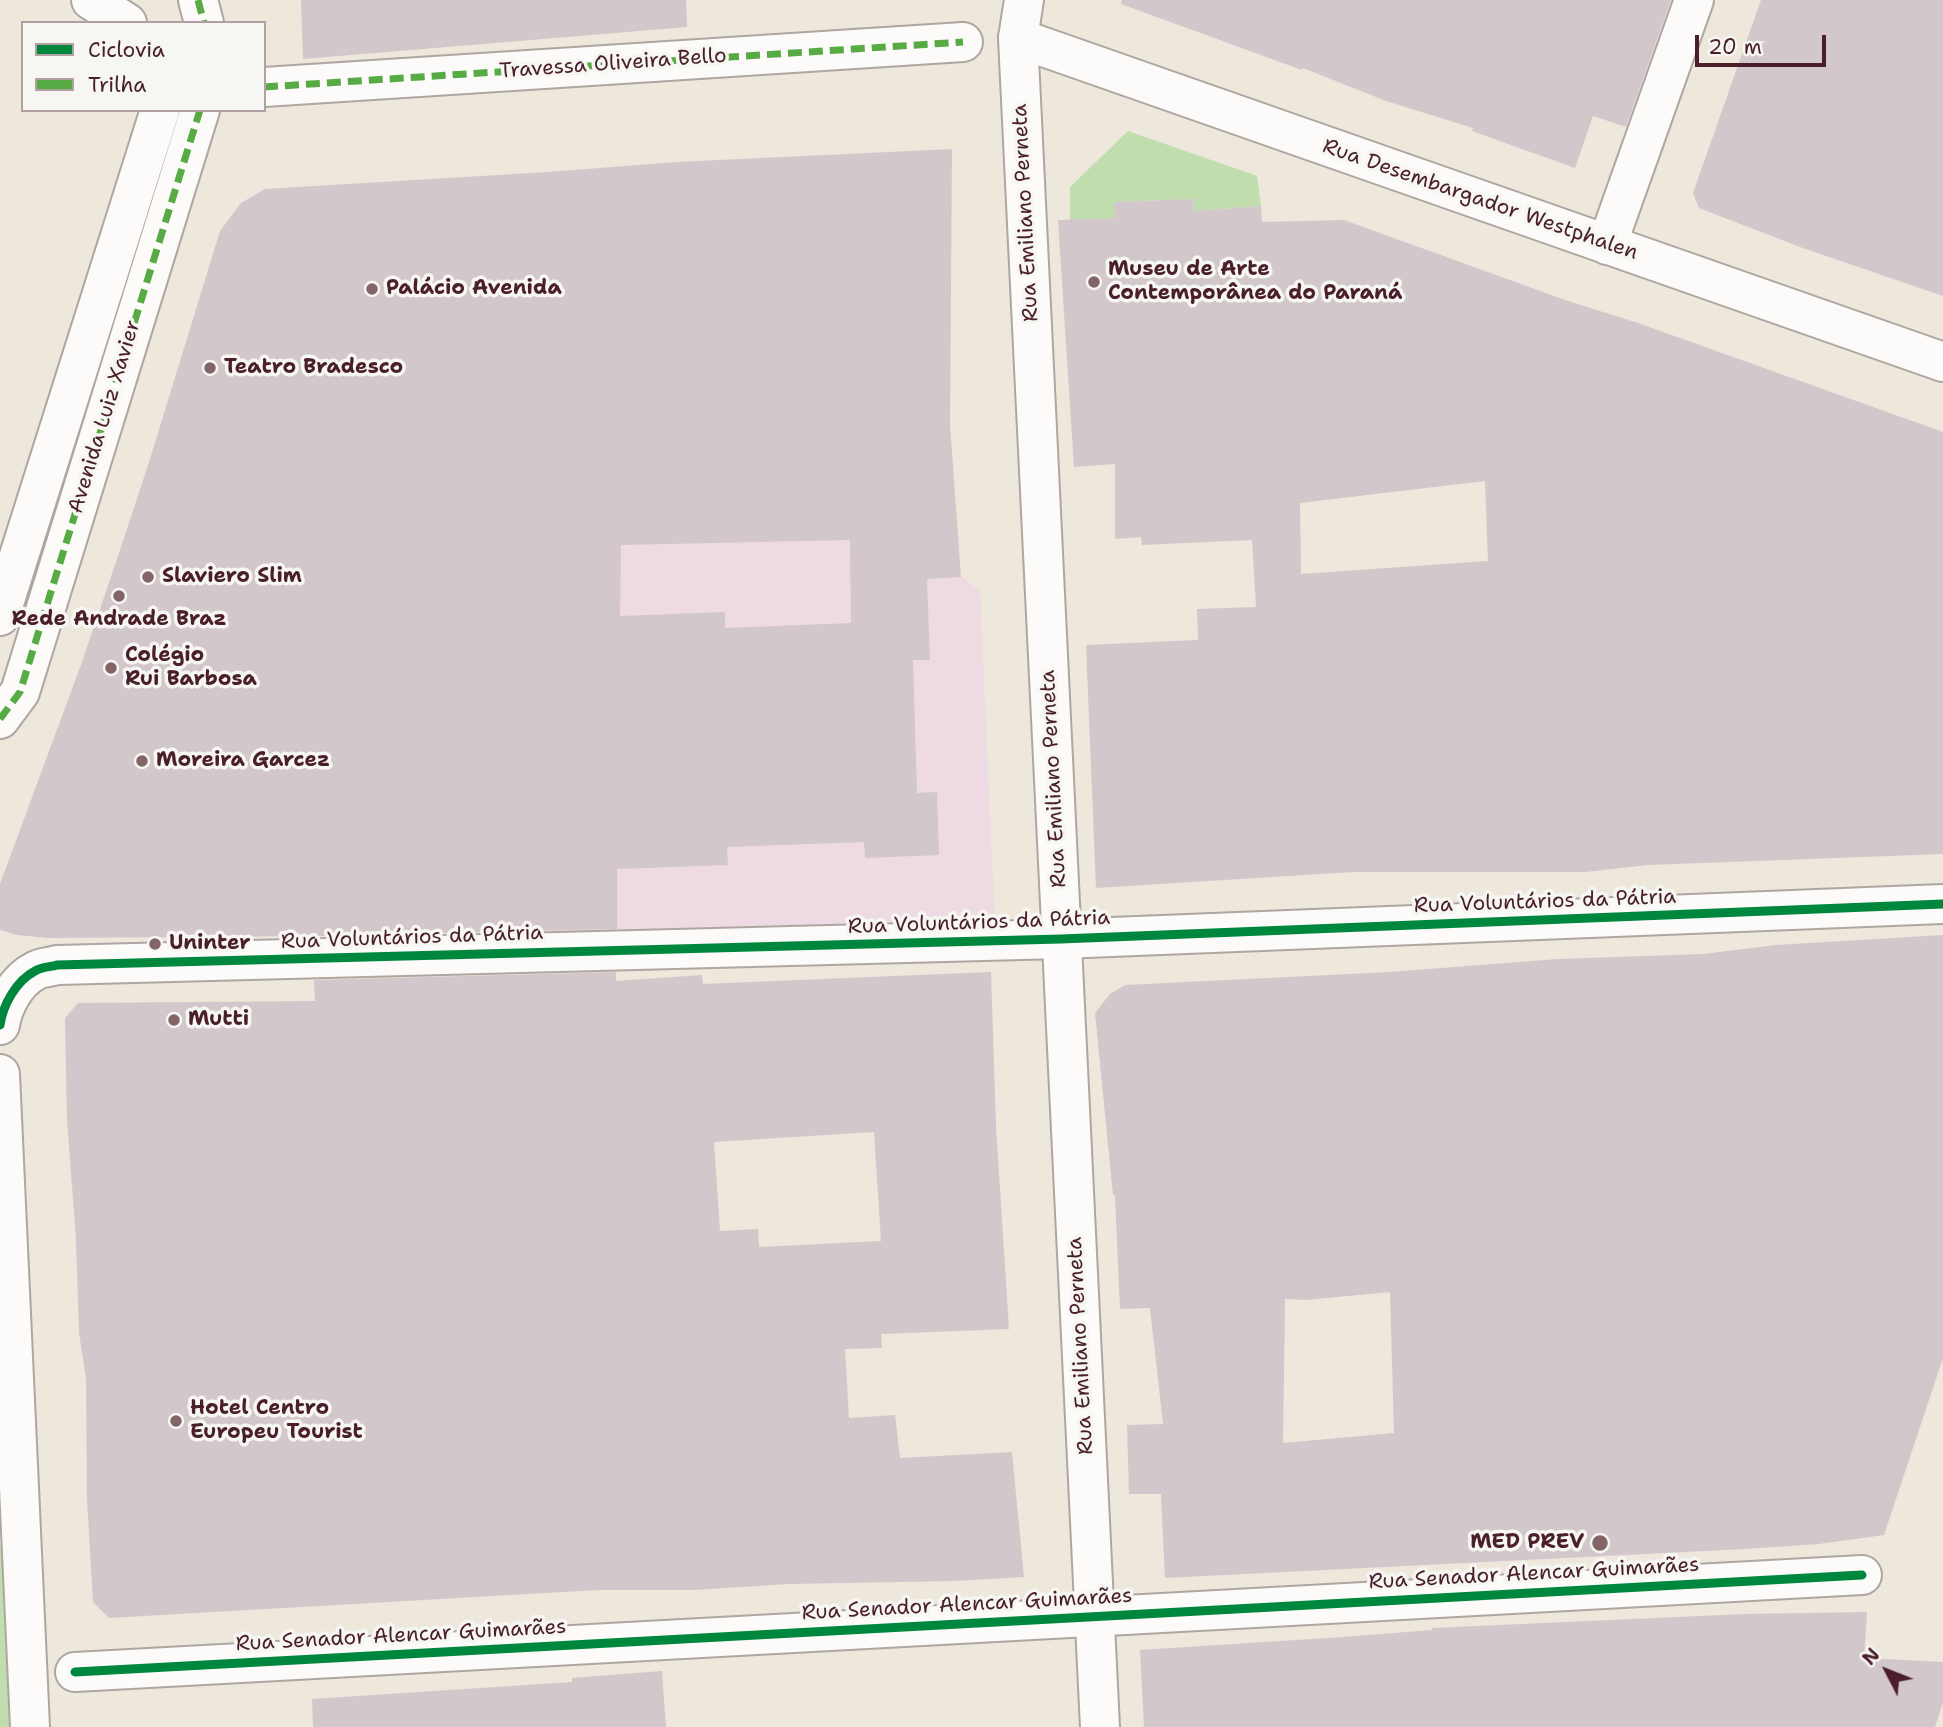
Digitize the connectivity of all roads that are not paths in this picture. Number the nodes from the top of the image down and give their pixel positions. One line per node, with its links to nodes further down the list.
1 (90, 0): 5 (street)
2 (198, 0): 6 (street)
3 (1024, 0): 7 (street, Rua Emiliano Perneta)
4 (1694, 0): 12 (street)
5 (124, 21)
6 (203, 21)
7 (1018, 38): 12 (street, Rua Desembargador Westphalen); 17 (street, Rua Emiliano Perneta)
8 (962, 42): 9 (street, Travessa Oliveira Bello)
9 (266, 87)
10 (159, 112): 14 (street, Avenida Luiz Xavier)
11 (199, 112): 15 (street, Avenida Luiz Xavier)
12 (1607, 244): 13 (street, Rua Desembargador Westphalen)
13 (1943, 362)
14 (0, 616)
15 (0, 719)
16 (1943, 904): 17 (street, Rua Voluntários da Pátria)
17 (1061, 939): 18 (street, Rua Voluntários da Pátria); 21 (street, Rua Emiliano Perneta)
18 (0, 1025)
19 (0, 1074): 23 (street)
20 (1861, 1575): 21 (street, Rua Senador Alencar Guimarães)
21 (1094, 1615): 22 (street, Rua Senador Alencar Guimarães); 24 (street, Rua Emiliano Perneta)
22 (75, 1672)
23 (30, 1727)
24 (1100, 1727)

